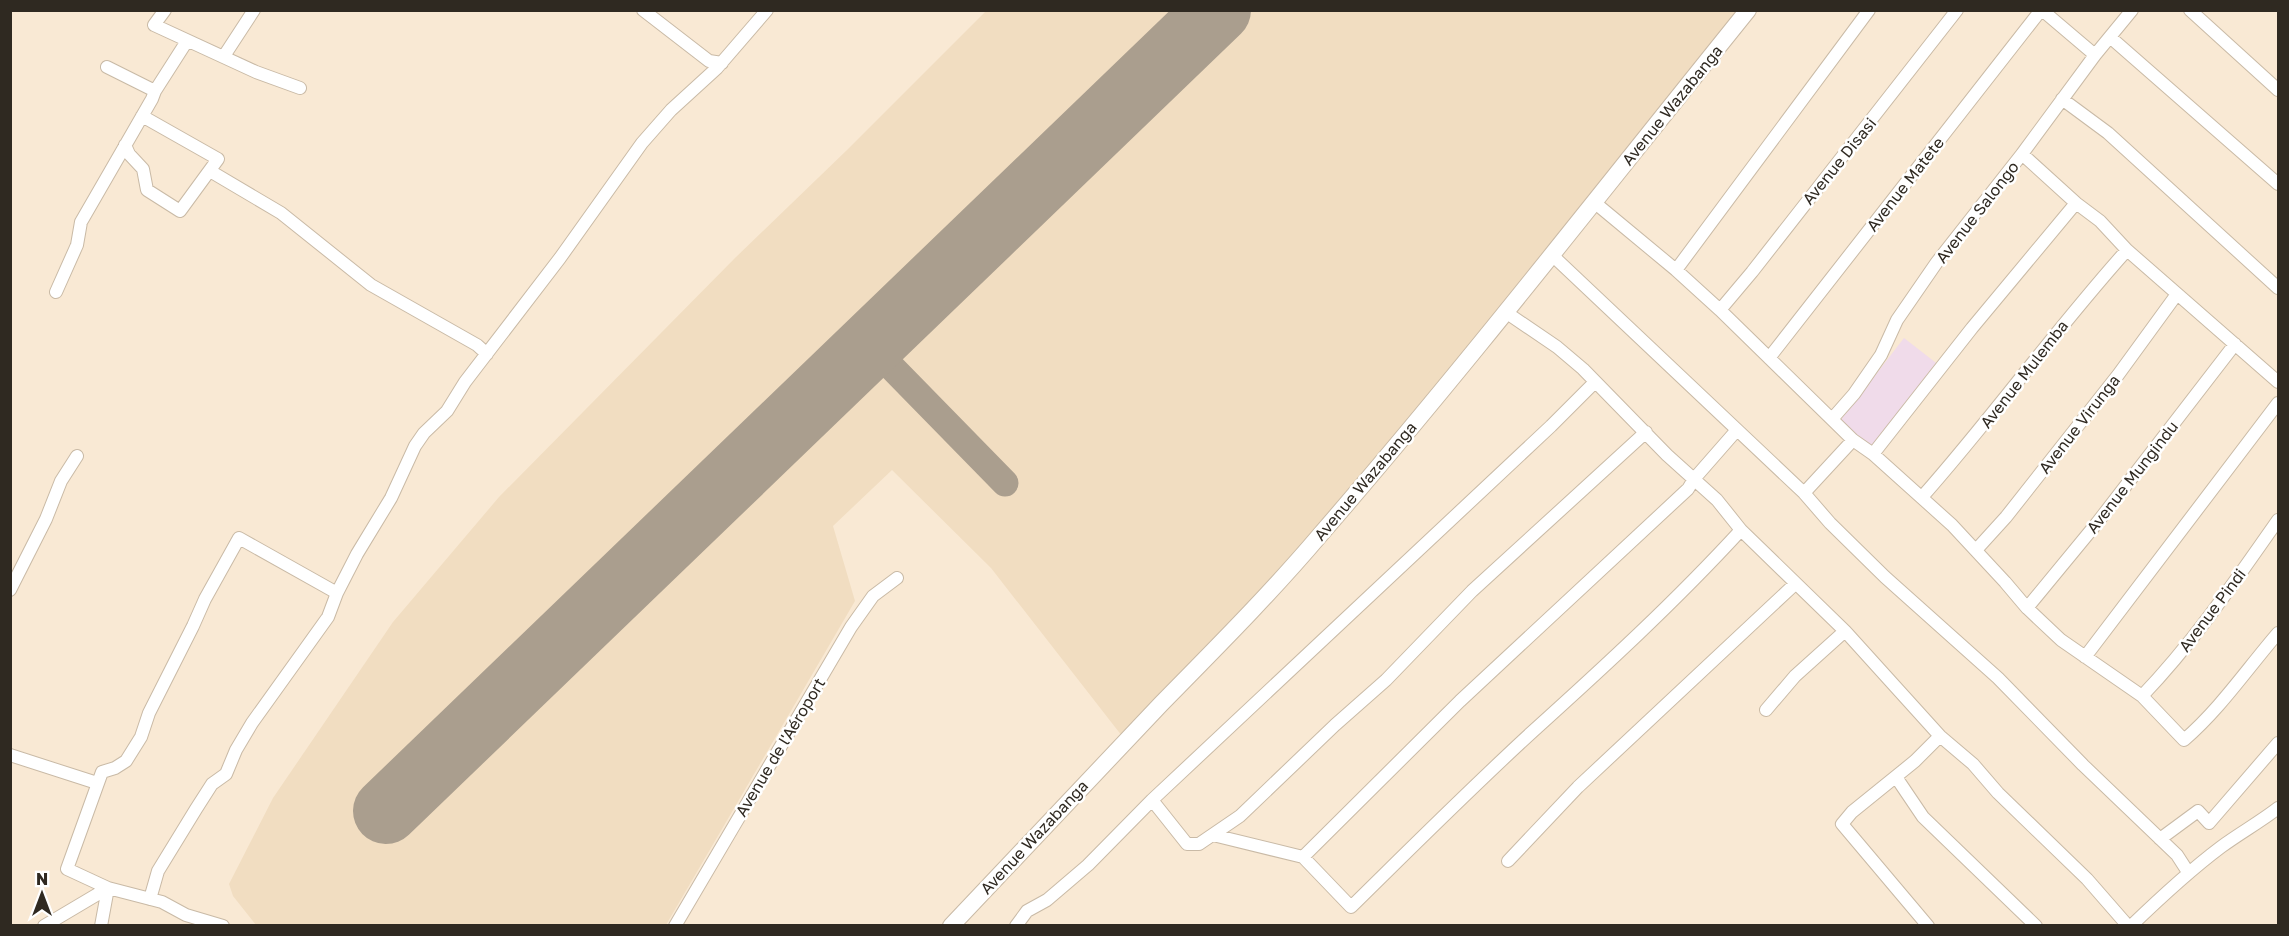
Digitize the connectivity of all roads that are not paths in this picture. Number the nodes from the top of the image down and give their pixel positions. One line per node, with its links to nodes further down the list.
1 (165, 10): 12 (street)
2 (254, 10): 14 (street)
3 (643, 10): 15 (street)
4 (767, 10): 15 (street)
5 (1748, 10): 26 (main road, Avenue Wazabanga)
6 (1869, 10): 30 (street)
7 (1956, 10): 34 (street, Avenue Disasi)
8 (2042, 10): 13 (street); 38 (street, Avenue Matete)
9 (2132, 10): 11 (street, Avenue Salongo)
10 (2190, 10): 18 (street)
11 (2110, 37): 13 (street, Avenue Salongo); 25 (street)
12 (187, 40): 14 (street); 19 (street)
13 (2095, 55): 20 (street, Avenue Salongo)
14 (224, 56): 17 (street)
15 (722, 63): 37 (street)
16 (107, 67): 19 (street)
17 (300, 88)
18 (2278, 90)
19 (155, 91): 21 (street)
20 (2062, 99): 23 (street, Avenue Salongo); 31 (street)
21 (142, 116): 22 (street); 24 (street)
22 (125, 145): 24 (street); 32 (street)
23 (2022, 154): 27 (street); 42 (street, Avenue Salongo)
24 (210, 171): 37 (street)
25 (2278, 184)
26 (1594, 202): 29 (main road, Avenue Wazabanga); 30 (street)
27 (2076, 203): 28 (street); 46 (street)
28 (2127, 250): 33 (street); 50 (street, Avenue Mulemba)
29 (1552, 256): 35 (main road, Avenue Wazabanga); 43 (street)
30 (1676, 270): 34 (street)
31 (2278, 288)
32 (56, 292)
33 (2177, 294): 36 (street); 53 (street, Avenue Virunga)
34 (1720, 310): 38 (street)
35 (1507, 313): 39 (street); 83 (main road, Avenue Wazabanga)
36 (2235, 344): 40 (street); 58 (street, Avenue Mungindu)
37 (488, 354): 57 (street)
38 (1769, 358): 42 (street)
39 (1595, 382): 44 (street); 69 (street)
40 (2278, 382)
41 (2278, 403): 61 (street)
42 (1832, 418): 45 (street)
43 (1736, 431): 48 (street); 49 (street)
44 (1646, 432): 48 (street); 71 (street)
45 (1853, 440): 46 (street); 49 (street)
46 (1873, 454): 50 (street)
47 (77, 456): 56 (street)
48 (1694, 479): 52 (street); 73 (street)
49 (1804, 494): 72 (street)
50 (1923, 497): 53 (street)
51 (2278, 520): 62 (street, Avenue Pindi)
52 (1741, 531): 55 (street); 73 (street)
53 (1976, 550): 58 (street)
54 (897, 578): 82 (street, Avenue de l'Aéroport)
55 (1795, 584): 59 (street); 74 (street)
56 (10, 590)
57 (338, 593): 68 (street); 77 (street)
58 (2026, 608): 61 (street)
59 (1845, 631): 63 (street); 64 (street)
60 (2278, 633): 62 (street)
61 (2085, 657): 62 (street)
62 (2142, 696)
63 (1766, 710)
64 (1941, 736): 67 (street); 87 (street)
65 (2278, 743): 72 (street)
66 (10, 755): 68 (street)
67 (1896, 777): 85 (street); 86 (street)
68 (97, 783): 76 (street)
69 (1152, 800): 71 (street); 84 (street)
70 (2278, 808): 75 (street)
71 (1213, 835): 73 (street)
72 (2160, 838): 75 (street)
73 (1303, 857)
74 (1508, 861)
75 (2188, 872): 87 (street)
76 (108, 888): 77 (street); 79 (street); 80 (street)
77 (150, 898): 78 (street)
78 (186, 920): 81 (street)
79 (44, 926)
80 (101, 926)
81 (223, 926)
82 (675, 926)
83 (951, 926)
84 (1016, 926)
85 (1928, 926)
86 (2036, 926)
87 (2129, 926)

